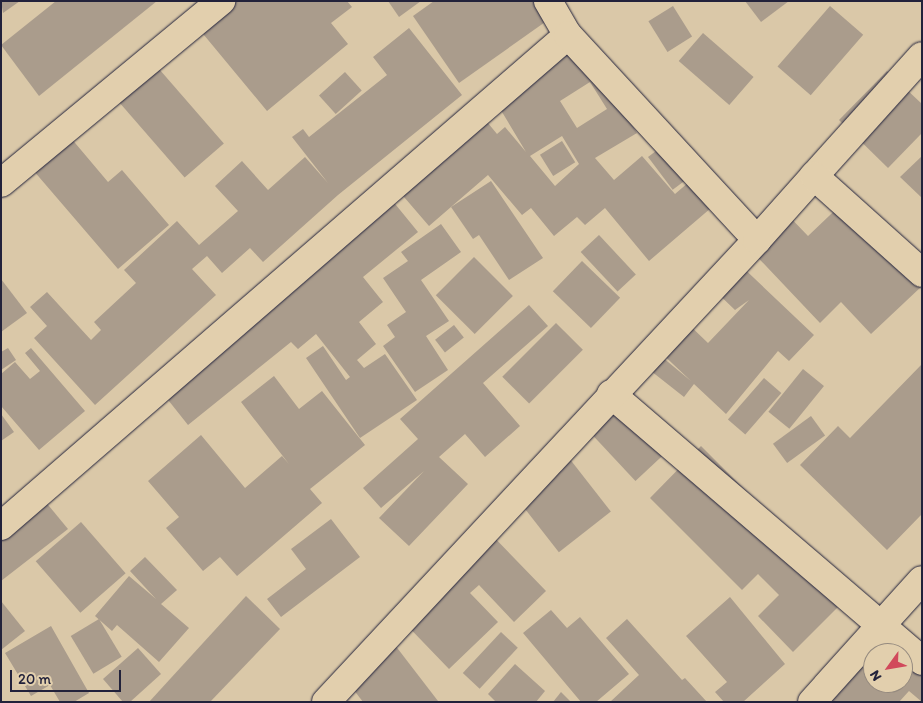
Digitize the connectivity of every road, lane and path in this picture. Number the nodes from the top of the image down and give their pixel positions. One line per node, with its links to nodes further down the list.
1 (221, 1): 6 (street)
2 (548, 1): 3 (street)
3 (568, 35): 7 (street); 10 (street)
4 (922, 56): 5 (street)
5 (814, 176): 7 (street); 8 (street)
6 (1, 182)
7 (757, 240): 9 (street)
8 (922, 273)
9 (611, 394): 12 (street); 14 (street)
10 (6, 513)
11 (922, 580): 12 (street)
12 (881, 626): 13 (street); 15 (street)
13 (922, 661)
14 (326, 702)
15 (812, 702)

